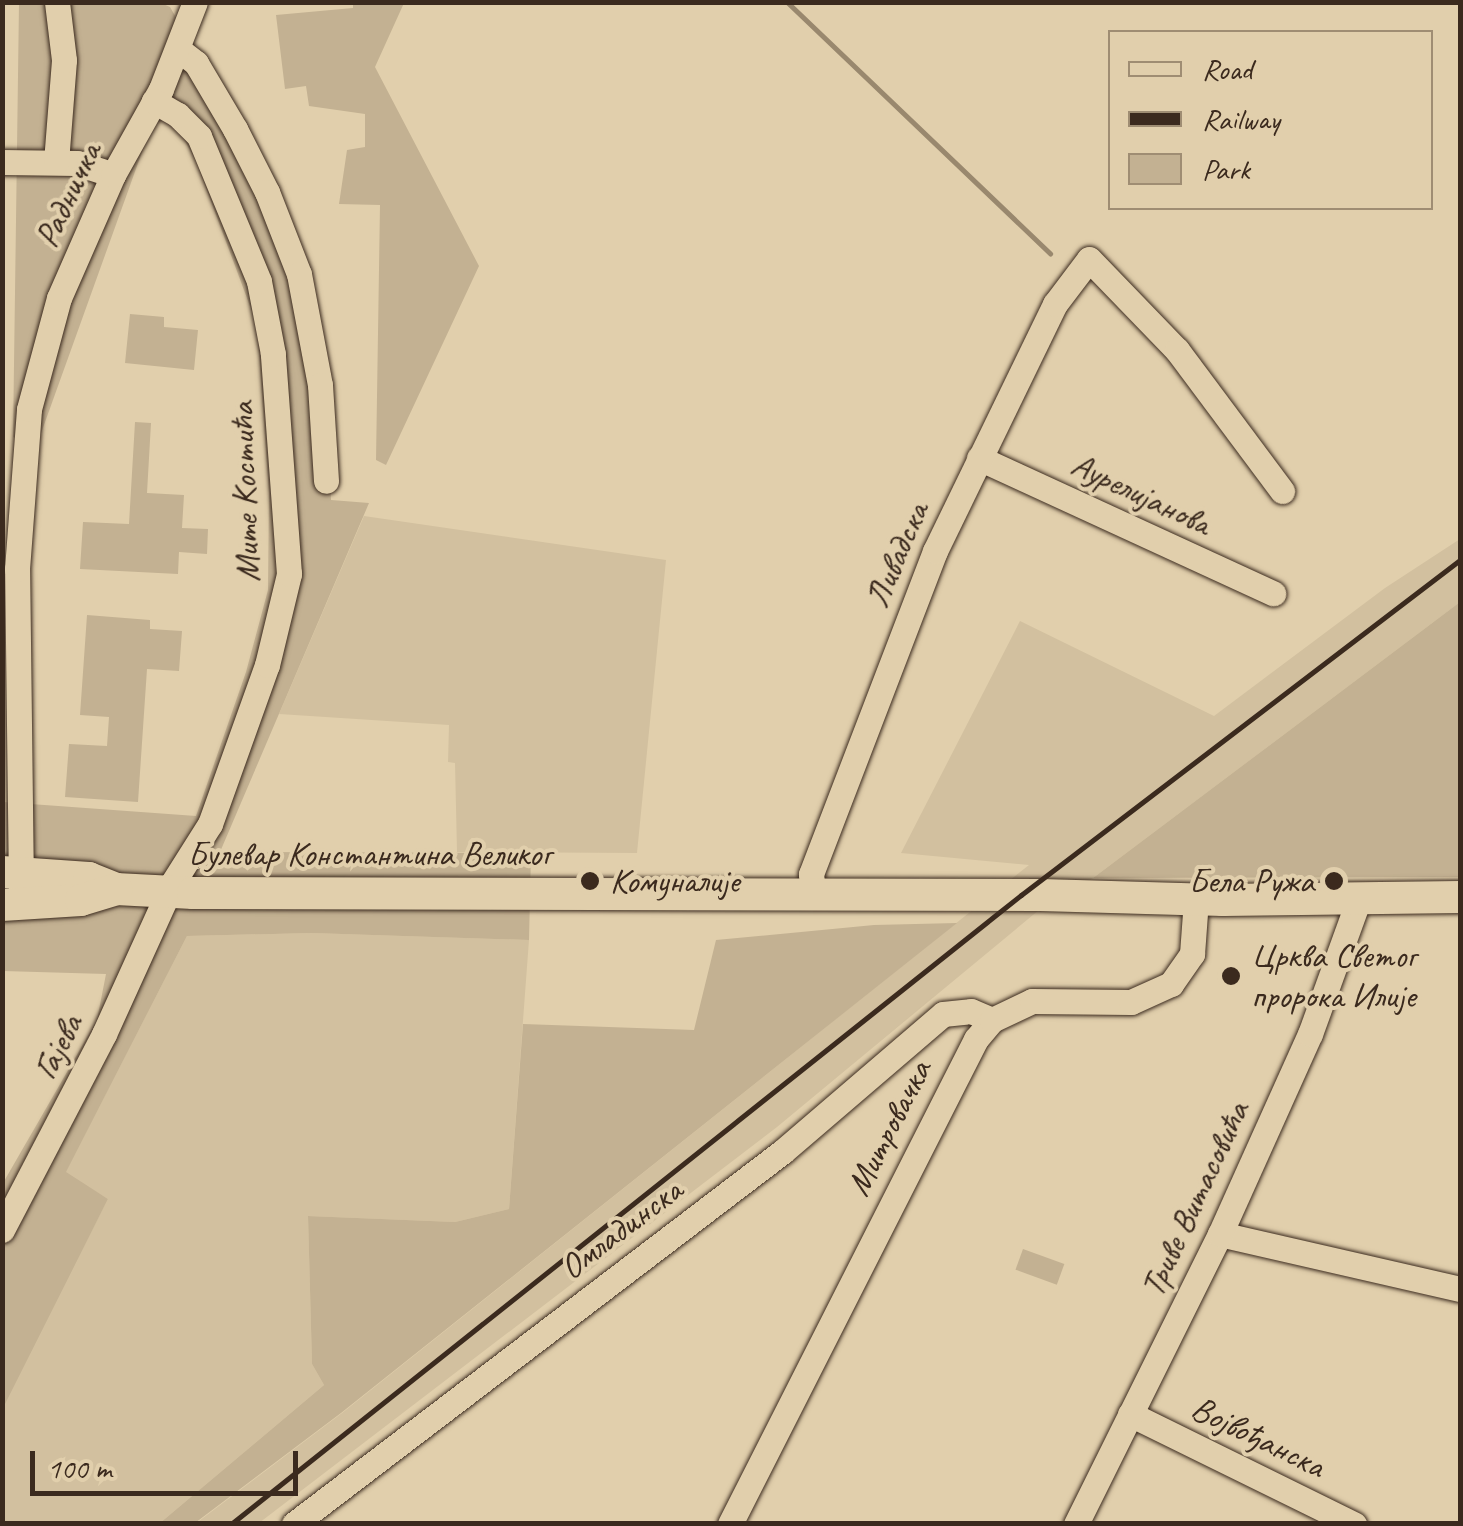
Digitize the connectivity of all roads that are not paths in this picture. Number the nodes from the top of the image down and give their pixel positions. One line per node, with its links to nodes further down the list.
1 (56, 2): 6 (street)
2 (195, 2): 3 (street, Радничка)
3 (178, 49): 4 (street, Радничка); 9 (street)
4 (154, 101): 7 (street, Радничка); 14 (street, Мите Костића)
5 (2, 162): 6 (street)
6 (56, 162): 7 (street)
7 (113, 175): 12 (street, Радничка)
8 (979, 458): 10 (street, Ливадска); 11 (street, Аурелијанова); 15 (street, Ливадска)
9 (326, 481)
10 (1282, 491)
11 (1273, 594)
12 (12, 872): 13 (main road, Булевар Константина Великог); 19 (street, Радничка)
13 (116, 889): 14 (main road, Булевар Константина Великог); 19 (main road, Булевар Константина Великог)
14 (169, 892): 15 (main road, Булевар Константина Великог); 21 (street, Гајева)
15 (814, 896): 18 (main road, Булевар Константина Великог)
16 (1360, 896): 17 (main road, Булевар Константина Великог); 18 (main road, Булевар Константина Великог); 23 (street, Триве Витасовића)
17 (1460, 897)
18 (1196, 899): 20 (street)
19 (12, 905)
20 (992, 1020): 26 (street, Омладинска); 27 (street, Митровачка)
21 (14, 1184): 22 (street, Гајева)
22 (2, 1230)
23 (1220, 1234): 24 (street); 25 (street, Триве Витасовића)
24 (1460, 1289)
25 (1130, 1414): 28 (street, Триве Витасовића); 29 (street, Војвођанска)
26 (294, 1524)
27 (730, 1524)
28 (1076, 1524)
29 (1354, 1524)

